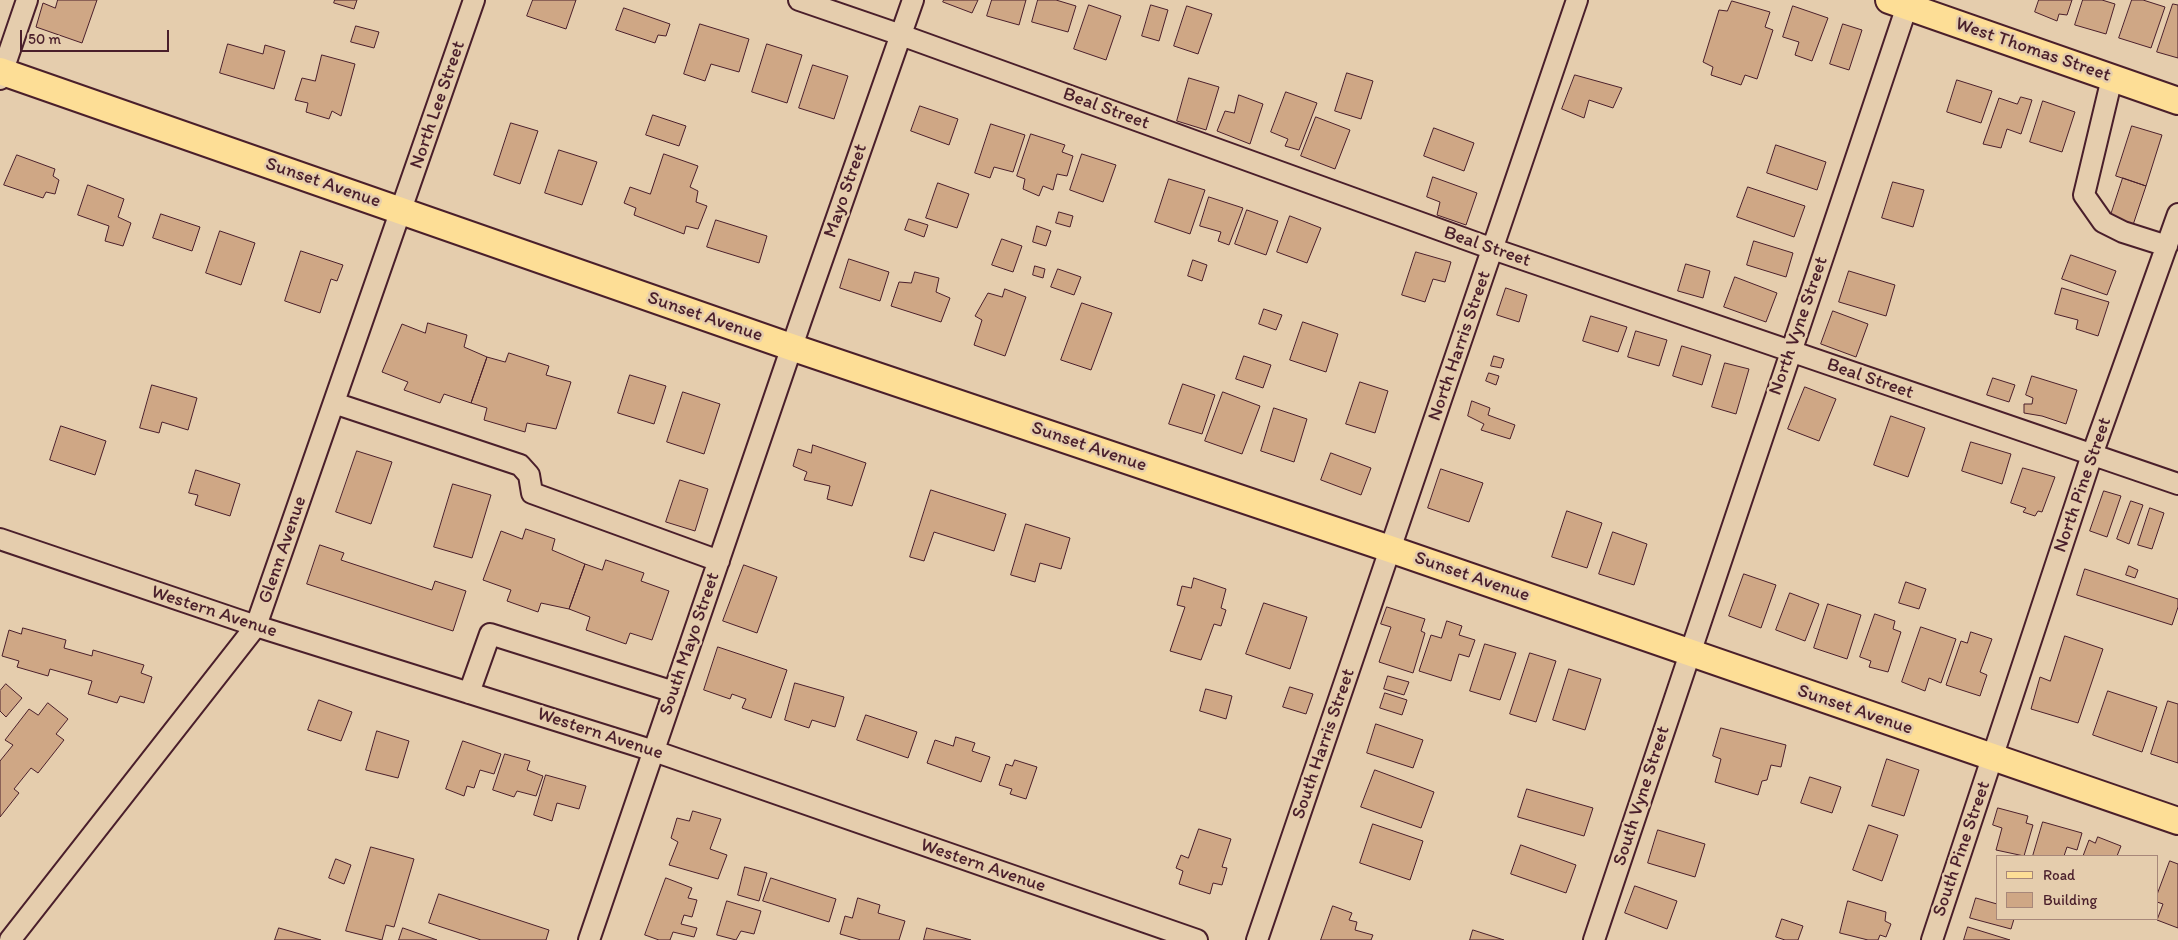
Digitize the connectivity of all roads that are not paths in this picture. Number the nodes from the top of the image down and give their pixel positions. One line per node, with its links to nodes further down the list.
1 (27, 0): 8 (street)
2 (474, 0): 11 (street, North Lee Street)
3 (799, 0): 7 (street, Beal Street)
4 (912, 0): 7 (street, Mayo Street)
5 (1577, 0): 14 (street, North Harris Street)
6 (1902, 2): 9 (main road, West Thomas Street); 16 (street, North Vyne Street)
7 (901, 35): 14 (street, Beal Street); 15 (street, Mayo Street)
8 (1, 74): 11 (main road, Sunset Avenue)
9 (2112, 78): 10 (main road, West Thomas Street); 13 (street)
10 (2178, 101)
11 (402, 210): 15 (main road, Sunset Avenue); 17 (street, Glenn Avenue)
12 (2178, 214): 13 (street, North Pine Street)
13 (2167, 246): 18 (street, North Pine Street)
14 (1493, 249): 16 (street, Beal Street); 21 (street, North Harris Street)
15 (791, 347): 21 (main road, Sunset Avenue); 22 (street, South Mayo Street)
16 (1790, 351): 18 (street, Beal Street); 24 (street, North Vyne Street)
17 (334, 403): 22 (street); 23 (street, Glenn Avenue)
18 (2092, 455): 19 (street, Beal Street); 28 (street, North Pine Street)
19 (2178, 484)
20 (0, 539): 23 (street, Western Avenue)
21 (1390, 549): 24 (main road, Sunset Avenue); 33 (street, South Harris Street)
22 (719, 561): 25 (street, South Mayo Street)
23 (256, 626): 26 (street, Western Avenue); 30 (street, Glenn Avenue)
24 (1690, 653): 28 (main road, Sunset Avenue); 34 (street, South Vyne Street)
25 (674, 692): 26 (street); 27 (street, South Mayo Street)
26 (468, 693): 27 (street, Western Avenue)
27 (654, 751): 31 (street, South Mayo Street); 32 (street, Western Avenue)
28 (1993, 758): 29 (main road, Sunset Avenue); 35 (street, South Pine Street)
29 (2178, 821)
30 (10, 940)
31 (590, 940)
32 (1197, 940)
33 (1258, 940)
34 (1594, 940)
35 (1932, 940)

